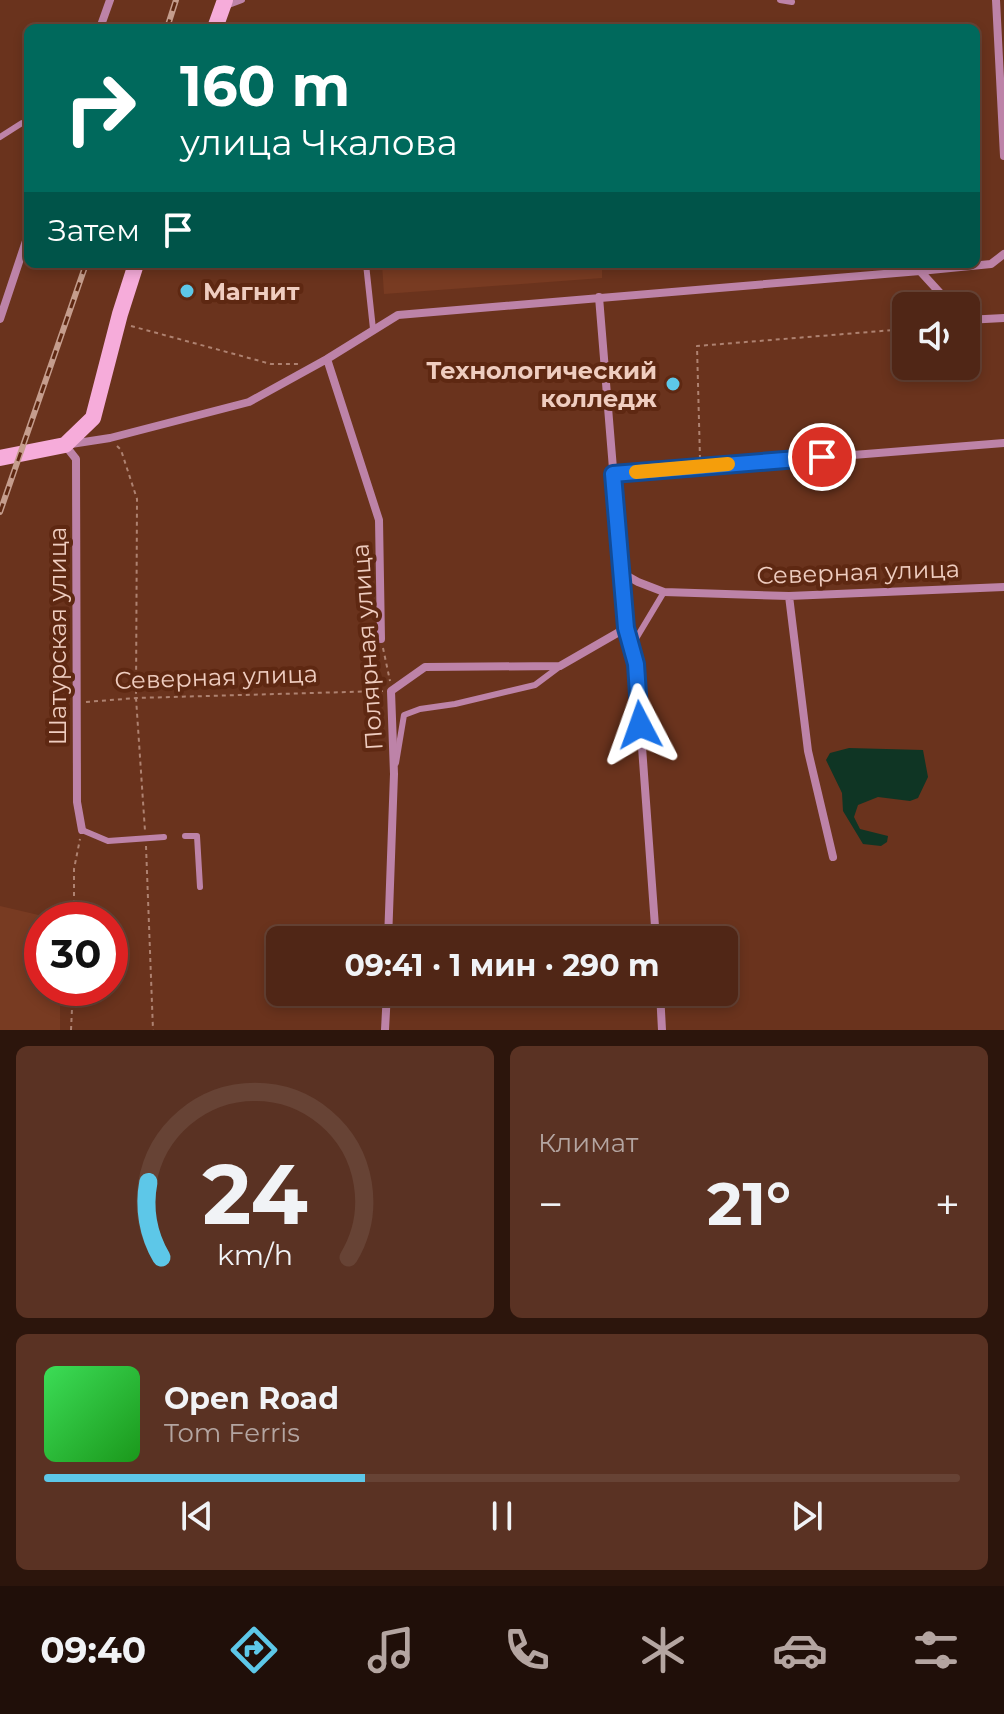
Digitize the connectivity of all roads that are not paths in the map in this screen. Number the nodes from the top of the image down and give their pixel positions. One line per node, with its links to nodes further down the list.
1 (110, 0): 7 (street)
2 (242, 0): 6 (lane)
3 (780, 0): 5 (lane)
4 (996, 0): 11 (street)
5 (792, 2)
6 (224, 3): 8 (street)
7 (101, 24)
8 (216, 24)
9 (24, 123): 10 (lane)
10 (0, 137)
11 (1004, 156)
12 (24, 247): 22 (street)
13 (1004, 254): 14 (street)
14 (980, 265)
15 (135, 268): 27 (street)
16 (366, 268): 24 (lane)
17 (950, 268): 18 (street)
18 (920, 271): 19 (street); 20 (street)
19 (939, 292)
20 (599, 297): 24 (street); 29 (street)
21 (1004, 318): 23 (street)
22 (0, 319)
23 (980, 319)
24 (373, 329): 25 (street)
25 (327, 359): 27 (street); 35 (street, Полярная улица)
26 (1004, 443): 29 (street)
27 (65, 445): 28 (street); 39 (street, Шатурская улица)
28 (0, 458)
29 (613, 474): 30 (street)
30 (622, 573): 32 (street, Северная улица); 34 (street)
31 (1004, 587): 33 (street, Северная улица)
32 (664, 592): 33 (street, Северная улица); 36 (lane)
33 (789, 596): 42 (street)
34 (626, 628): 36 (street); 37 (street)
35 (381, 639)
36 (631, 647): 45 (street)
37 (560, 666): 38 (lane); 38 (street, Полярная улица)
38 (394, 774): 44 (street, Полярная улица)
39 (82, 830): 41 (lane)
40 (185, 836): 43 (lane)
41 (164, 837)
42 (833, 857)
43 (200, 887)
44 (389, 926)
45 (655, 926)
46 (386, 1006): 48 (street)
47 (661, 1006): 49 (street)
48 (385, 1030)
49 (662, 1030)

